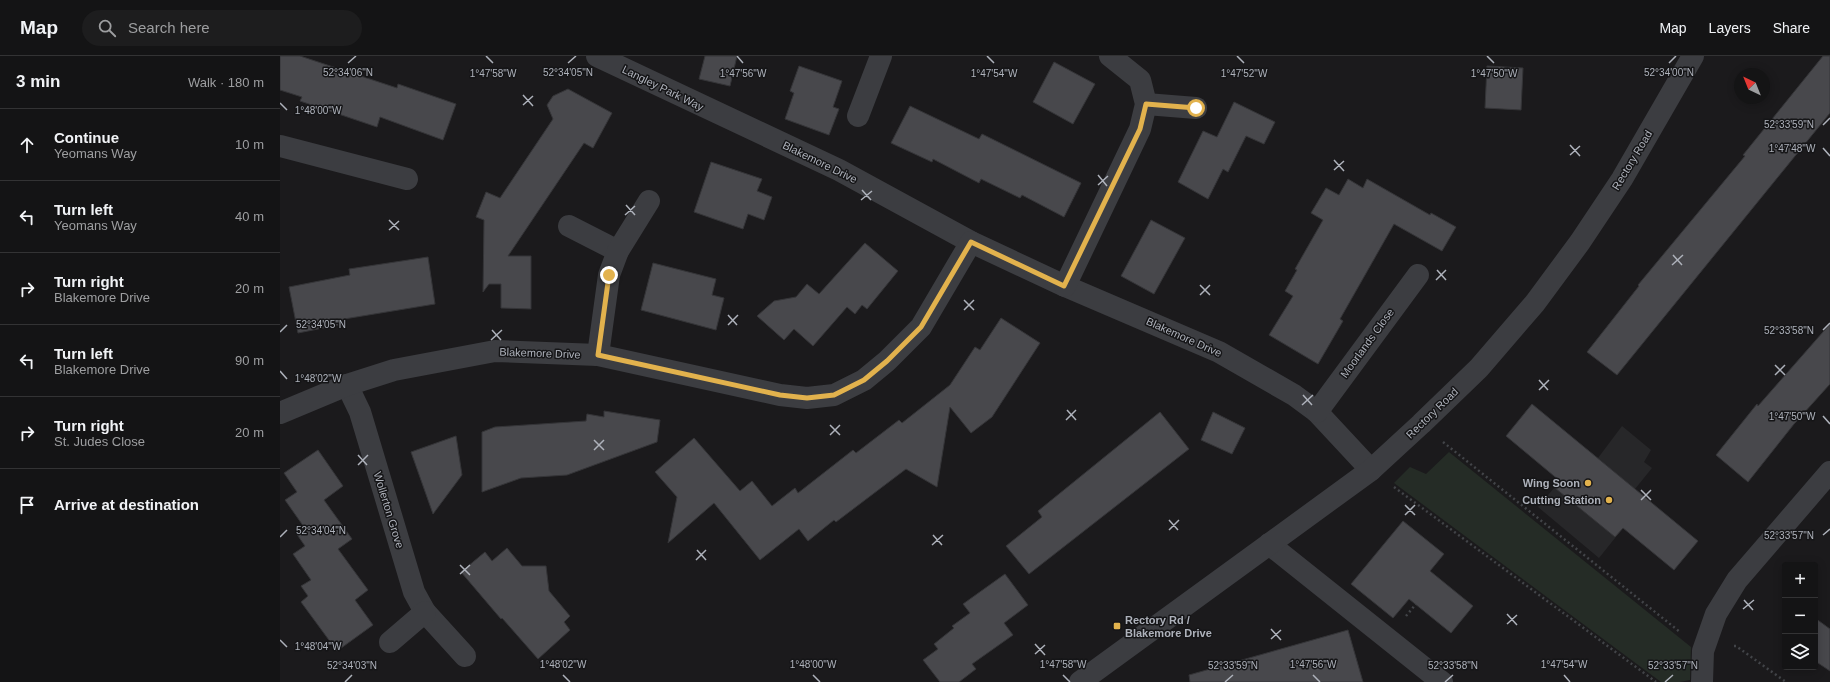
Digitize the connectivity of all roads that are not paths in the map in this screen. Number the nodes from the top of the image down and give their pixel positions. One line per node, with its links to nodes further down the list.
1 (597, 56): 8 (street, Langley Park Way)
2 (881, 56): 7 (street)
3 (1110, 56): 5 (street)
4 (1693, 56): 21 (street, Rectory Road)
5 (1146, 104): 6 (street); 16 (street)
6 (1196, 108)
7 (858, 116)
8 (730, 120): 13 (street, Blakemore Drive)
9 (280, 146): 10 (street)
10 (407, 179)
11 (649, 201): 14 (street)
12 (569, 226): 14 (street)
13 (971, 242): 16 (street, Blakemore Drive); 17 (street, Blakemore Drive)
14 (618, 251): 17 (street)
15 (1418, 275): 19 (street, Moorlands Close)
16 (1064, 286): 19 (street, Blakemore Drive)
17 (598, 355): 18 (street, Blakemore Drive)
18 (347, 385): 20 (street, Blakemore Drive); 24 (street, Wollerton Grove)
19 (1317, 412): 21 (street, Blakemore Drive)
20 (280, 413)
21 (1371, 470): 23 (street, Rectory Road)
22 (1830, 472): 29 (street)
23 (1269, 544): 27 (street, Rectory Road); 28 (street)
24 (425, 612): 25 (street); 26 (street, Wollerton Grove)
25 (390, 642)
26 (465, 656)
27 (1080, 682)
28 (1442, 682)
29 (1702, 682)

